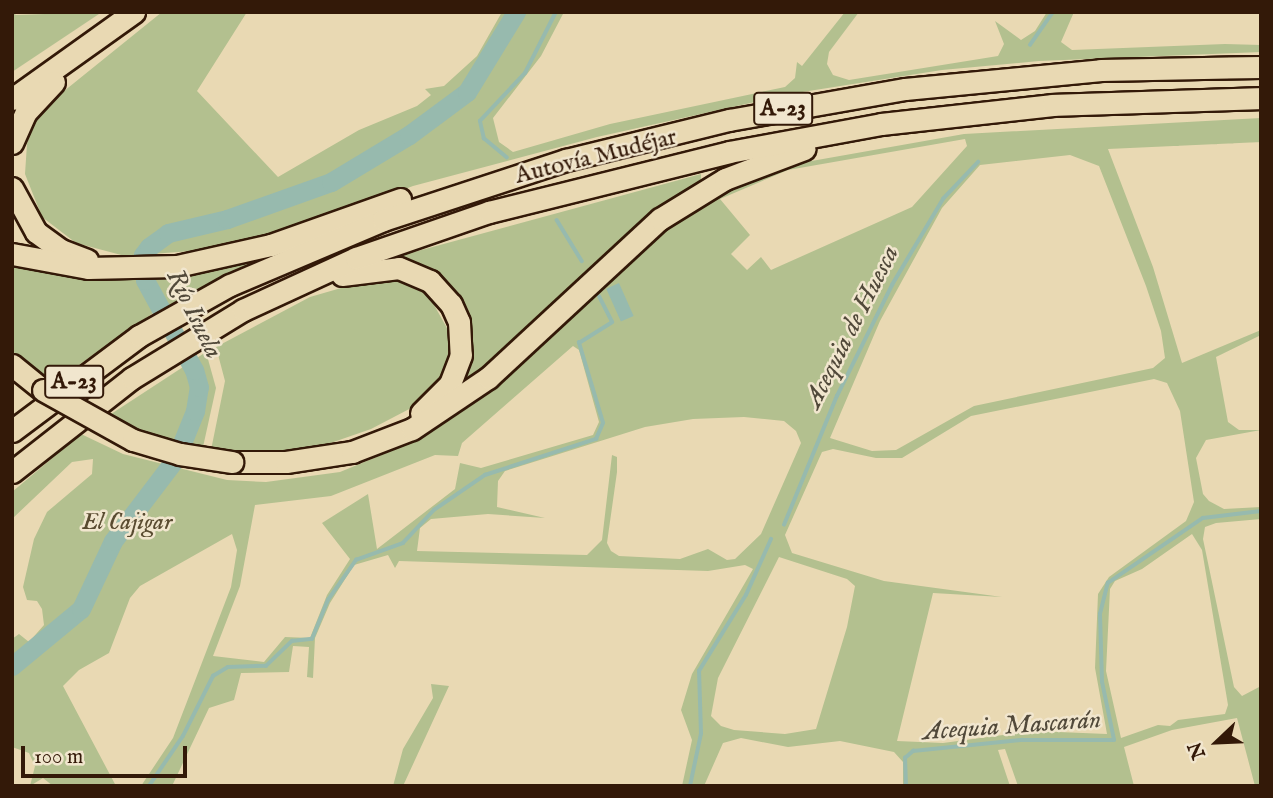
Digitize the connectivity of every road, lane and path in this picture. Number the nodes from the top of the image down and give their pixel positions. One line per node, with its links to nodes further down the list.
1 (134, 12): 2 (highway)
2 (97, 38): 4 (highway); 9 (highway)
3 (1261, 67): 10 (highway, Autovía Mudéjar / A-23)
4 (55, 68): 5 (highway); 7 (highway)
5 (12, 86)
6 (1261, 98): 8 (highway, Autovía Mudéjar / A-23)
7 (12, 99)
8 (940, 116): 14 (highway, Autovía Mudéjar / A-23); 17 (highway)
9 (12, 143)
10 (606, 150): 13 (highway); 16 (highway, Autovía Mudéjar / A-23)
11 (12, 188): 13 (highway)
12 (12, 254): 13 (highway)
13 (106, 269)
14 (243, 310): 17 (highway); 18 (highway, Autovía Mudéjar / A-23)
15 (13, 369): 17 (highway, bridge)
16 (12, 431)
17 (331, 455)
18 (12, 472)

